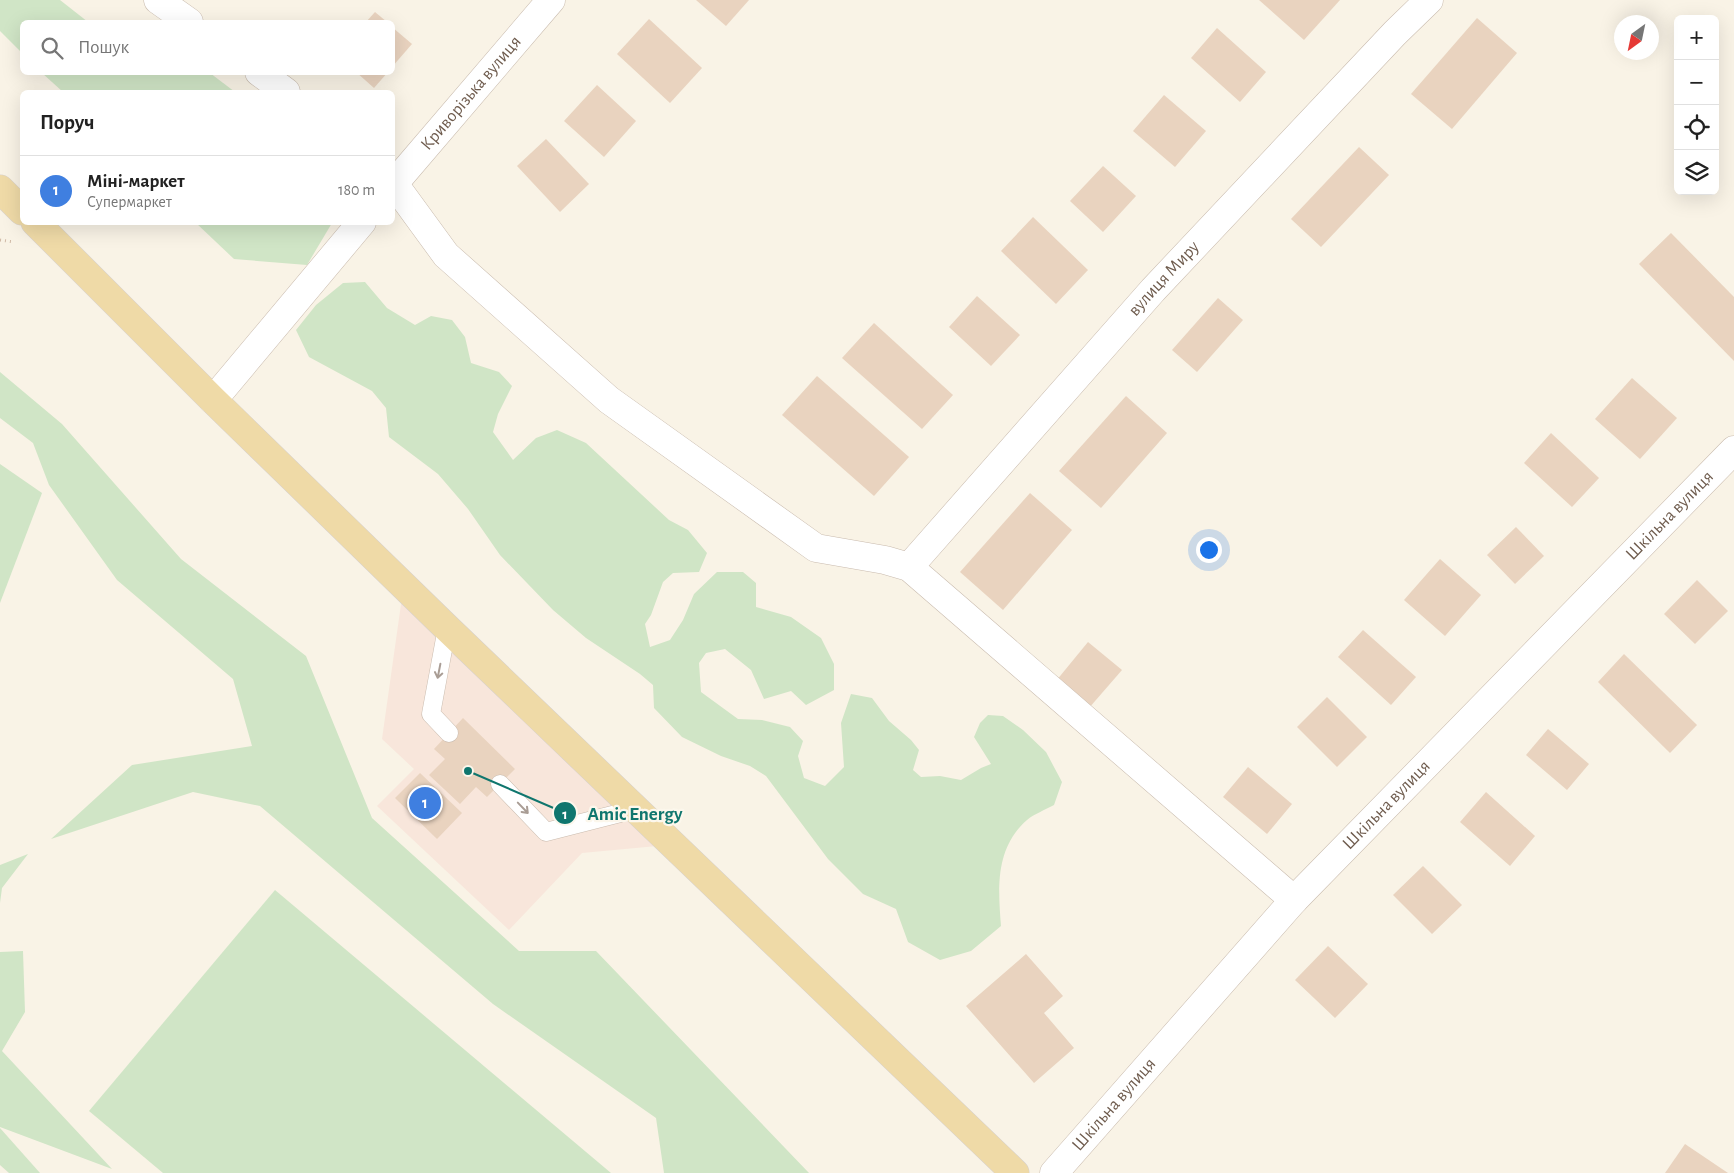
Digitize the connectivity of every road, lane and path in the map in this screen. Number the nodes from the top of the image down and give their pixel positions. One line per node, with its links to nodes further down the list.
1 (158, 0): 4 (street)
2 (551, 0): 7 (street, Криворізька вулиця)
3 (1429, 0): 15 (street, вулиця Миру)
4 (186, 20)
5 (263, 75): 6 (street)
6 (283, 90)
7 (395, 181)
8 (395, 186): 15 (street)
9 (0, 189): 10 (main road)
10 (20, 209)
11 (37, 225): 13 (main road)
12 (359, 225): 13 (street)
13 (213, 400): 16 (main road)
14 (1734, 450): 20 (street, Шкільна вулиця)
15 (909, 567): 20 (street)
16 (447, 628): 17 (lane, one-way to 17); 19 (main road)
17 (449, 733)
18 (500, 784): 19 (lane, one-way to 19)
19 (636, 809): 21 (main road)
20 (1294, 900): 22 (street, Шкільна вулиця)
21 (1015, 1173)
22 (1054, 1173)

